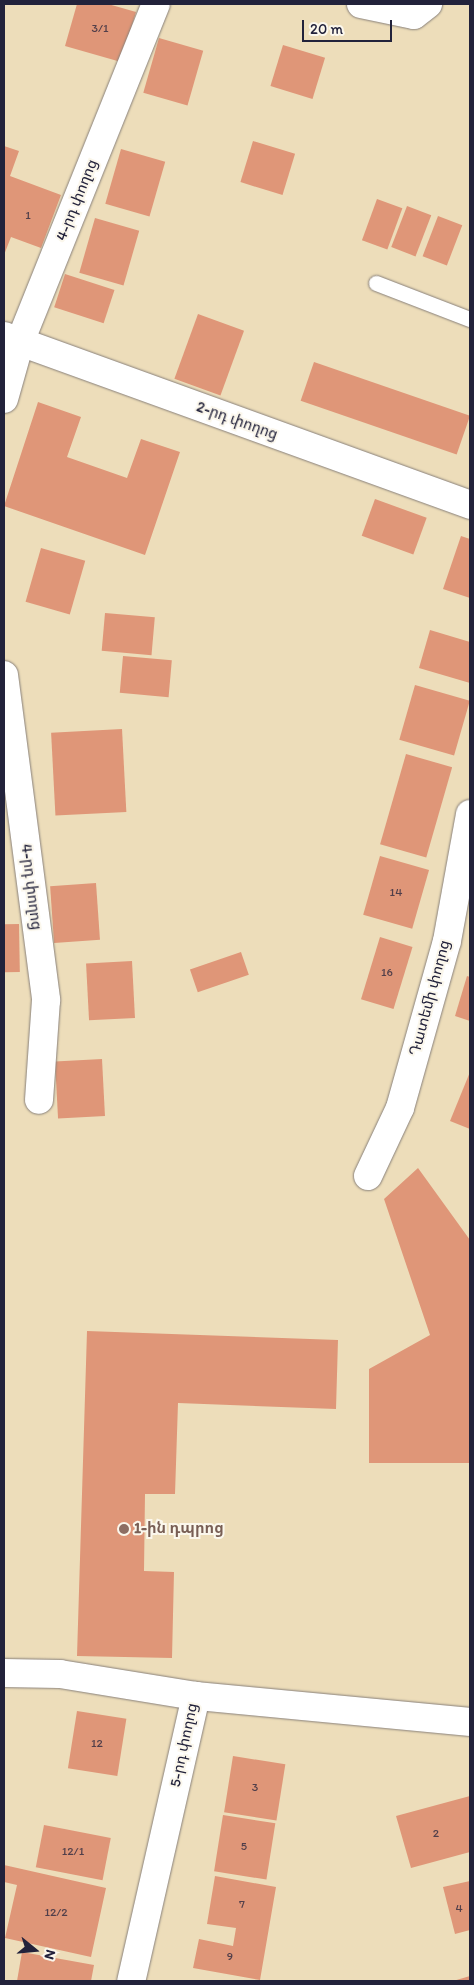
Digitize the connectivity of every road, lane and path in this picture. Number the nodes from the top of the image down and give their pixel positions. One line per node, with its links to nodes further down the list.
1 (156, 4): 6 (street, 4-րդ փողոց)
2 (362, 4): 3 (street)
3 (428, 4)
4 (376, 283): 5 (lane)
5 (470, 318)
6 (12, 339): 7 (street, 4-րդ փողոց); 8 (street, 2-րդ փողոց)
7 (4, 399)
8 (470, 505)
9 (4, 675): 11 (street, 4-րդ փողոց)
10 (470, 814): 12 (street, Դատեմի փողոց)
11 (40, 1100)
12 (368, 1176)
13 (4, 1673): 14 (street, 5-րդ փողոց)
14 (196, 1696): 15 (street); 16 (street, 5-րդ փողոց)
15 (470, 1722)
16 (130, 1981)

